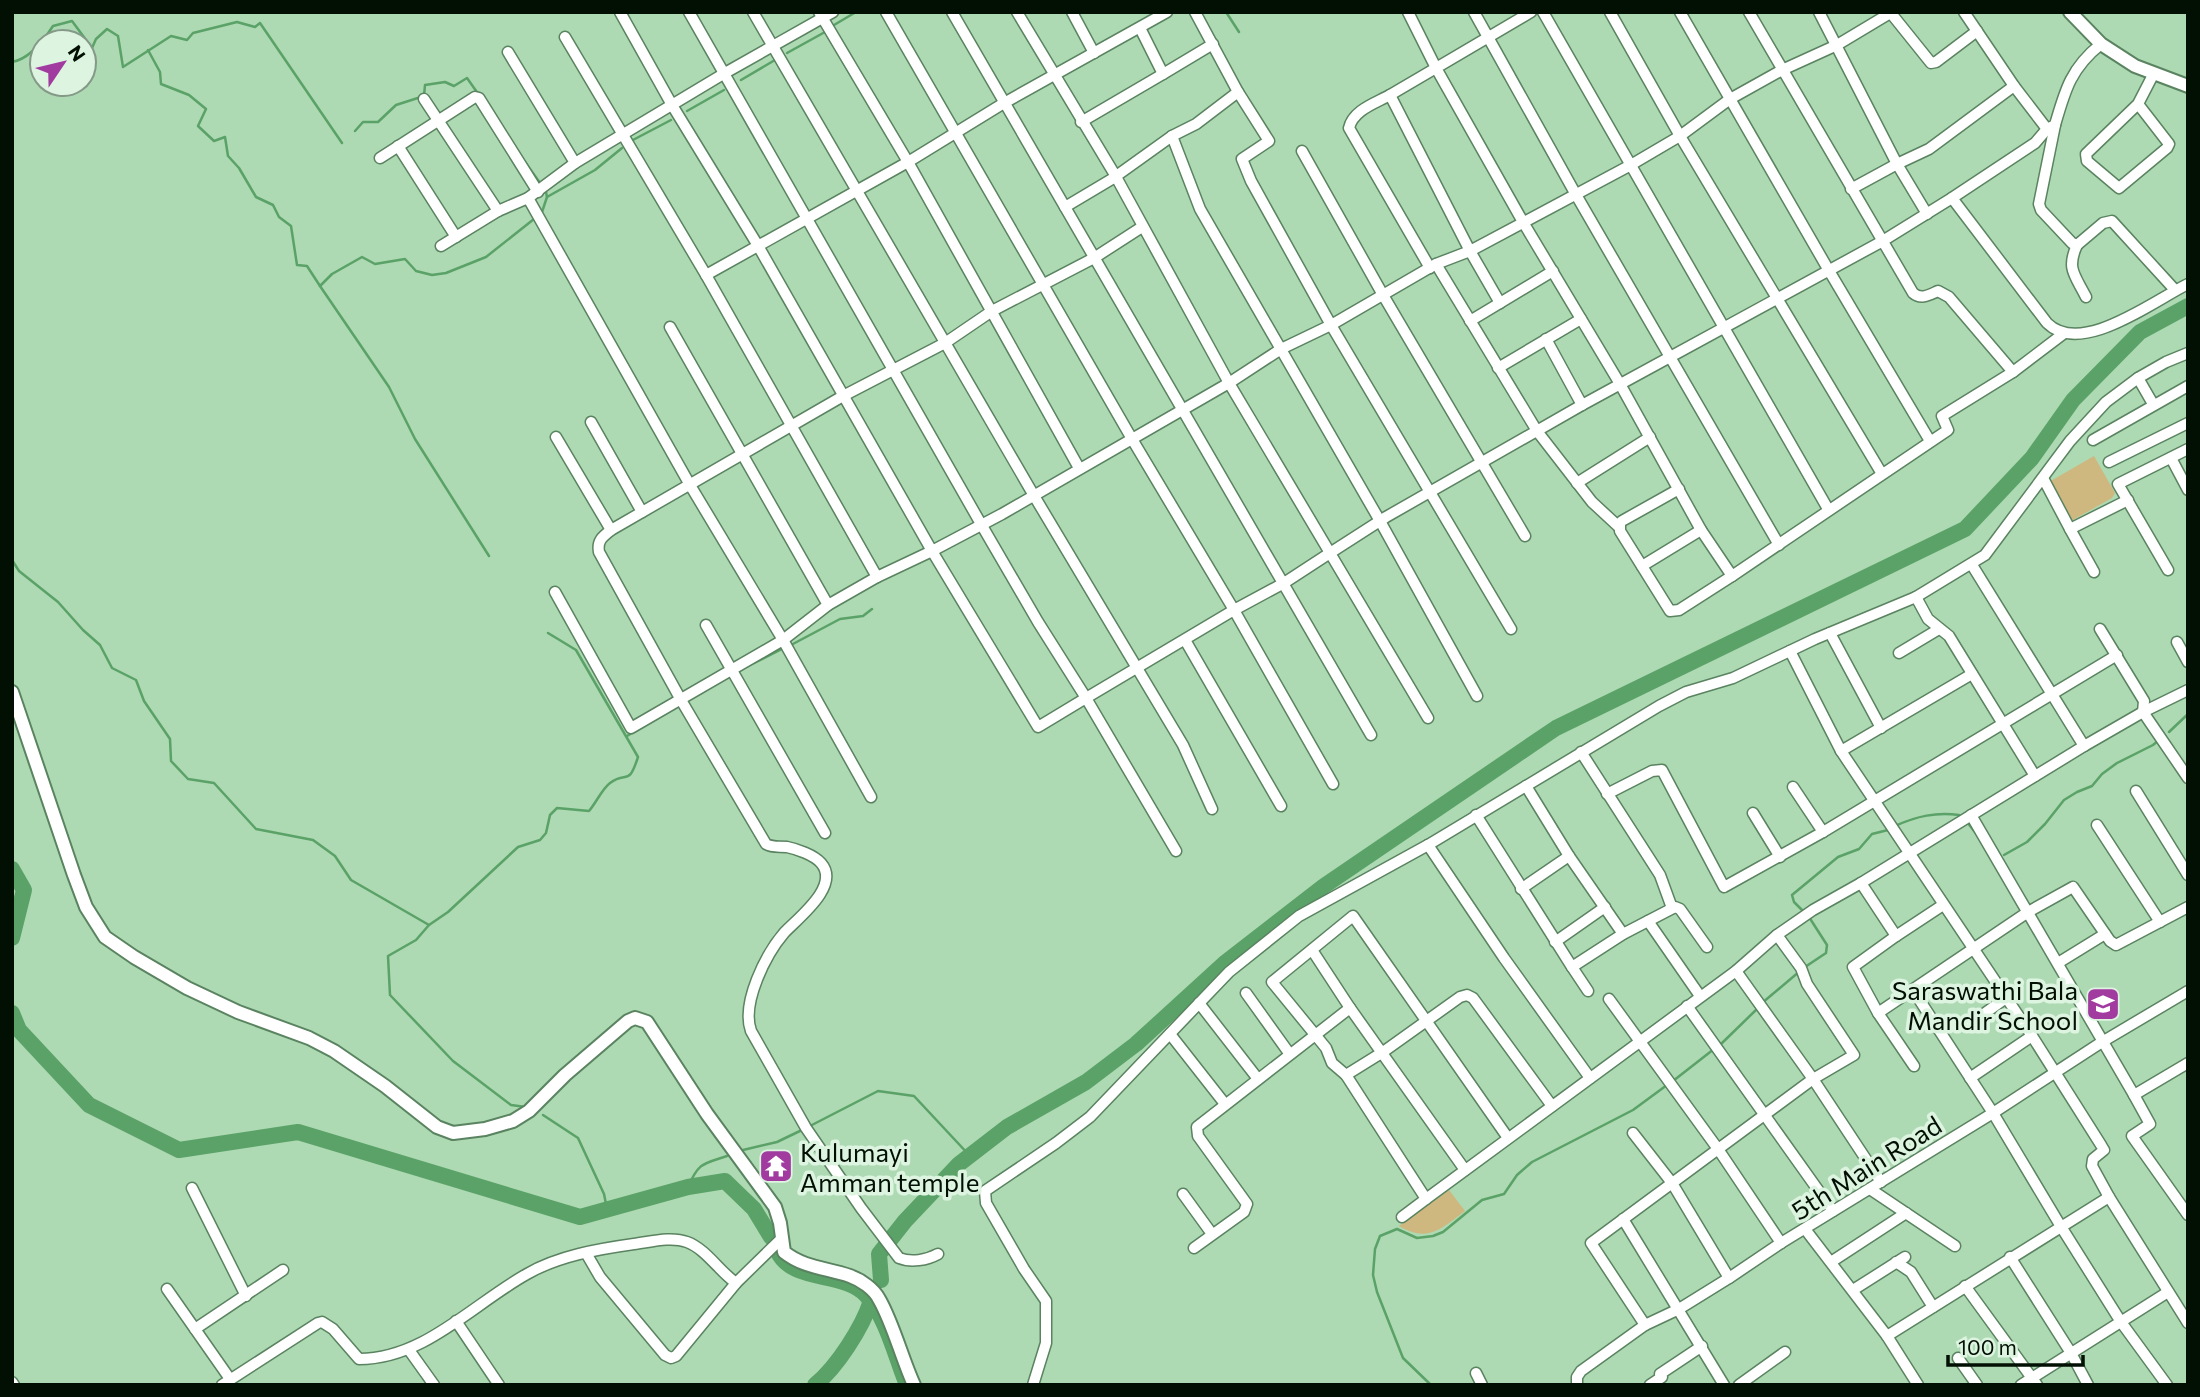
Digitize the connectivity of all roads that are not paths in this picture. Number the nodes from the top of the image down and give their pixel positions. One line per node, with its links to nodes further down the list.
1 (620, 12): 48 (street)
2 (689, 12): 36 (street)
3 (753, 12): 31 (street)
4 (833, 12): 23 (street)
5 (886, 12): 52 (street)
6 (952, 12): 46 (street)
7 (1017, 12): 39 (street)
8 (1072, 12): 33 (street)
9 (1141, 12): 24 (street)
10 (1167, 12): 24 (street)
11 (1195, 12): 28 (street)
12 (1408, 12): 34 (street)
13 (1474, 12): 27 (street)
14 (1531, 12): 27 (street)
15 (1542, 12): 62 (street)
16 (1610, 12): 55 (street)
17 (1680, 12): 45 (street)
18 (1749, 12): 35 (street)
19 (1819, 12): 30 (street)
20 (1891, 12): 25 (street); 30 (street)
21 (1964, 12): 25 (street)
22 (2070, 12): 29 (street)
23 (820, 15): 31 (street); 59 (street)
24 (1144, 25): 33 (street); 38 (street)
25 (1977, 31): 40 (street)
26 (565, 37): 53 (street)
27 (1488, 37): 34 (street); 67 (street)
28 (1213, 44): 38 (street); 42 (street)
29 (2101, 44): 37 (street); 51 (street)
30 (1837, 45): 35 (street); 61 (street)
31 (772, 46): 36 (street); 65 (street)
32 (508, 51): 60 (street)
33 (1094, 53): 39 (street)
34 (1436, 68): 43 (street); 74 (street)
35 (1782, 70): 45 (street); 64 (street)
36 (725, 73): 48 (street); 73 (street)
37 (2154, 73): 41 (street); 47 (street)
38 (1163, 74): 50 (street)
39 (1054, 75): 46 (street); 50 (street)
40 (2014, 86): 51 (street); 61 (street)
41 (2188, 86)
42 (1238, 92): 54 (street); 97 (street)
43 (1390, 95): 81 (street); 83 (street)
44 (424, 99): 49 (street)
45 (1730, 99): 55 (street); 84 (street)
46 (1004, 103): 52 (street); 70 (street)
47 (2138, 104): 47 (street)
48 (672, 105): 53 (street); 78 (street)
49 (438, 120): 56 (street); 66 (street); 71 (street)
50 (1081, 122): 63 (street)
51 (2051, 127): 69 (street); 79 (street)
52 (957, 134): 59 (street); 88 (street)
53 (623, 136): 60 (street); 86 (street)
54 (1172, 136): 63 (street); 103 (street)
55 (1680, 136): 62 (street); 91 (street)
56 (398, 146): 58 (street); 76 (street)
57 (1302, 151): 90 (street)
58 (380, 158)
59 (908, 162): 65 (street); 94 (street)
60 (575, 163): 66 (street)
61 (1897, 164): 64 (street); 72 (street)
62 (1629, 166): 67 (street); 99 (street)
63 (1115, 175): 70 (street); 75 (street)
64 (1850, 189): 77 (street)
65 (856, 191): 73 (street); 102 (street)
66 (538, 192): 68 (street)
67 (1575, 193): 74 (street); 105 (street)
68 (528, 198): 71 (street); 135 (street)
69 (1952, 198): 72 (street); 100 (street)
70 (1065, 207): 82 (street)
71 (498, 211): 76 (street)
72 (1927, 214): 77 (street)
73 (806, 219): 78 (street); 107 (street)
74 (1523, 222): 81 (street); 85 (street)
75 (1142, 227): 82 (street); 110 (street)
76 (456, 237): 80 (street)
77 (1881, 242): 84 (street); 108 (street)
78 (757, 244): 86 (street); 113 (street)
79 (2077, 245): 89 (street); 92 (street)
80 (441, 246)
81 (1470, 251): 83 (street); 93 (street)
82 (1094, 258): 88 (street); 116 (street)
83 (1433, 266): 90 (street); 96 (street)
84 (1828, 269): 91 (street); 125 (street)
85 (1553, 271): 93 (street); 95 (street)
86 (706, 275): 119 (street)
87 (2188, 284): 89 (street)
88 (1043, 285): 94 (street); 123 (street)
89 (2175, 290): 100 (street)
90 (1383, 295): 97 (street); 130 (street)
91 (1777, 297): 99 (street); 132 (street)
92 (2086, 297)
93 (1500, 303): 96 (street)
94 (992, 311): 102 (street); 131 (street)
95 (1581, 319): 101 (street); 111 (street)
96 (1470, 321): 106 (street)
97 (1331, 325): 103 (street); 138 (street)
98 (670, 327): 127 (street)
99 (1723, 328): 105 (street); 141 (street)
100 (2063, 334): 108 (street)
101 (1546, 340): 106 (street); 115 (street)
102 (945, 343): 107 (street); 139 (street)
103 (1281, 349): 110 (street); 143 (street)
104 (2188, 353): 109 (street)
105 (1671, 356): 111 (street); 150 (street)
106 (1498, 368): 120 (street)
107 (894, 370): 113 (street); 144 (street)
108 (2012, 372): 125 (street)
109 (2138, 378): 114 (street); 133 (street)
110 (1229, 383): 116 (street); 152 (street)
111 (1620, 384): 115 (street); 122 (street)
112 (2188, 386): 114 (street)
113 (843, 396): 119 (street); 151 (street)
114 (2153, 404): 124 (street)
115 (1582, 405): 120 (street)
116 (1181, 411): 123 (street); 159 (street)
117 (591, 422): 142 (street)
118 (2188, 423): 129 (street)
119 (790, 426): 127 (street); 158 (street)
120 (1537, 431): 130 (street); 134 (street)
121 (555, 437): 147 (street)
122 (1650, 437): 134 (street); 136 (street)
123 (1132, 439): 131 (street); 163 (street)
124 (2093, 440)
125 (1930, 441): 132 (street)
126 (2188, 449): 128 (street)
127 (742, 454): 135 (street); 162 (street)
128 (2171, 458): 137 (street); 140 (street)
129 (2109, 462)
130 (1482, 463): 138 (street); 149 (street)
131 (1079, 468): 139 (street)
132 (1882, 474): 141 (street)
133 (2043, 478): 146 (street); 153 (street)
134 (1577, 483): 145 (street)
135 (690, 485): 142 (street); 169 (street)
136 (1679, 489): 145 (street); 148 (street)
137 (2188, 490)
138 (1431, 492): 143 (street); 165 (street)
139 (1033, 495): 144 (street); 177 (street)
140 (2128, 500): 146 (street); 155 (street)
141 (1828, 509): 150 (street)
142 (642, 512): 147 (street)
143 (1380, 521): 152 (street); 181 (street)
144 (981, 524): 151 (street); 183 (street)
145 (1619, 527): 154 (street)
146 (2070, 529): 156 (street)
147 (611, 530): 184 (street)
148 (1701, 530): 154 (street); 157 (street)
149 (1525, 536)
150 (1779, 545): 157 (street)
151 (932, 551): 158 (street); 183 (street)
152 (1330, 553): 159 (street); 186 (street)
153 (1972, 565): 161 (street); 182 (street)
154 (1642, 566): 157 (street)
155 (2168, 570)
156 (2094, 572)
157 (1732, 576)
158 (877, 577): 162 (street)
159 (1284, 583): 163 (street); 189 (street)
160 (555, 592): 184 (street)
161 (1916, 597): 166 (street); 168 (street)
162 (828, 605): 169 (street)
163 (1234, 610): 170 (street); 195 (street)
164 (706, 625): 176 (street)
165 (1511, 629)
166 (1939, 629): 173 (street); 178 (street)
167 (2100, 629): 174 (street)
168 (1830, 633): 172 (street); 188 (street)
169 (783, 640): 176 (street); 200 (street)
170 (1185, 640): 177 (street); 202 (street)
171 (2177, 642): 175 (street)
172 (1790, 651): 191 (street); 192 (street)
173 (1899, 653)
174 (2117, 655): 182 (street); 185 (street)
175 (2188, 662)
176 (731, 669): 184 (street); 209 (street)
177 (1136, 669): 183 (street); 203 (street)
178 (1972, 674): 187 (street); 188 (street)
179 (2188, 690): 185 (street)
180 (12, 692): 288 (street)
181 (1477, 696)
182 (2051, 696): 187 (street); 190 (street)
183 (1087, 698): 211 (street)
184 (681, 700): 293 (street)
185 (2143, 712): 190 (street); 194 (street)
186 (1428, 718)
187 (2003, 723): 193 (street); 201 (street)
188 (1881, 728): 191 (street)
189 (1371, 735)
190 (2084, 746): 193 (street)
191 (1841, 751): 201 (street)
192 (1581, 752): 196 (street); 199 (street)
193 (2035, 776): 206 (street)
194 (2188, 778)
195 (1333, 784)
196 (1526, 786): 205 (street); 213 (street)
197 (1793, 787): 208 (street)
198 (2136, 790): 215 (street)
199 (1607, 794): 214 (street); 221 (street)
200 (872, 797)
201 (1874, 801): 208 (street); 212 (street)
202 (1281, 806)
203 (1212, 809)
204 (1753, 813): 214 (street)
205 (1476, 816): 210 (street); 217 (street)
206 (1971, 816): 212 (street); 222 (street)
207 (2097, 825): 224 (street)
208 (1823, 832): 214 (street)
209 (825, 833)
210 (1428, 845): 243 (street); 260 (street)
211 (1176, 851)
212 (1909, 854): 216 (street); 218 (street)
213 (1569, 856): 217 (street); 219 (street)
214 (1780, 857)
215 (2188, 875)
216 (1861, 883): 227 (street); 228 (street)
217 (1521, 889): 229 (street)
218 (1943, 905): 228 (street); 232 (street)
219 (1605, 907): 225 (street); 229 (street)
220 (2188, 907): 224 (street)
221 (1672, 908): 223 (street); 230 (street)
222 (2028, 912): 226 (street); 232 (street); 233 (street)
223 (1648, 921): 225 (street); 240 (street)
224 (2160, 922): 226 (street)
225 (1623, 934): 234 (street)
226 (2105, 934): 233 (street)
227 (1777, 935): 235 (street); 263 (street)
228 (1896, 936): 246 (street)
229 (1555, 942): 234 (street)
230 (1707, 947)
231 (1312, 950): 245 (street); 247 (street); 250 (street)
232 (1973, 950): 236 (street); 241 (street)
233 (2058, 963): 253 (street)
234 (1572, 967): 237 (street)
235 (1736, 971): 240 (street); 263 (street)
236 (1913, 990): 246 (street); 261 (street)
237 (1588, 991)
238 (2188, 991): 253 (street, 5th Main Road)
239 (1246, 993): 255 (street)
240 (1700, 996): 244 (street)
241 (2006, 998): 248 (street); 251 (street)
242 (1609, 999): 252 (street)
243 (1199, 1003): 249 (street); 262 (street)
244 (1687, 1006): 252 (street); 268 (street)
245 (1350, 1008): 250 (street); 254 (street)
246 (1878, 1013): 257 (street)
247 (1426, 1020): 254 (street); 266 (street); 270 (street)
248 (1967, 1026)
249 (1170, 1034): 265 (street); 323 (street)
250 (1314, 1034): 255 (street); 259 (street)
251 (2032, 1036): 258 (street); 261 (street)
252 (1640, 1041): 260 (street); 271 (street)
253 (2102, 1042): 258 (street, 5th Main Road); 264 (street)
254 (1383, 1052): 259 (street); 272 (street)
255 (1289, 1053): 262 (street)
256 (2188, 1063): 264 (street)
257 (1914, 1066)
258 (2054, 1073): 267 (street, 5th Main Road); 278 (street)
259 (1346, 1075): 279 (street)
260 (1590, 1077): 266 (street)
261 (1970, 1078): 267 (street)
262 (1258, 1079): 265 (street)
263 (1813, 1079): 268 (street); 273 (street)
264 (2134, 1096): 282 (street)
265 (1225, 1104): 287 (street)
266 (1552, 1106): 270 (street)
267 (1993, 1113): 273 (street, 5th Main Road); 285 (street)
268 (1764, 1114): 271 (street); 280 (street)
269 (1633, 1133): 274 (street)
270 (1508, 1138): 272 (street)
271 (1718, 1149): 274 (street); 289 (street)
272 (1465, 1170): 279 (street)
273 (1881, 1182): 276 (street, 5th Main Road)
274 (1672, 1183): 284 (street); 297 (street)
275 (192, 1188): 303 (street)
276 (1870, 1189): 280 (street, 5th Main Road); 281 (street)
277 (1183, 1194): 287 (street)
278 (2109, 1197): 285 (street); 302 (street)
279 (1426, 1199): 283 (street)
280 (1833, 1212): 286 (street, 5th Main Road)
281 (1906, 1213): 290 (street); 295 (street)
282 (2188, 1215)
283 (1402, 1217)
284 (1623, 1219): 305 (street); 309 (street)
285 (2060, 1225): 294 (street); 307 (street)
286 (1805, 1229): 289 (street, 5th Main Road); 295 (street)
287 (1212, 1234): 291 (street)
288 (781, 1239): 298 (street); 322 (street)
289 (1781, 1243): 297 (street, 5th Main Road)
290 (1955, 1246)
291 (1194, 1248)
292 (586, 1253): 298 (street); 298 (street); 306 (street)
293 (938, 1254)
294 (2010, 1257): 299 (street); 315 (street)
295 (1831, 1262): 301 (street)
296 (283, 1270): 303 (street)
297 (1729, 1278): 305 (street, 5th Main Road)
298 (736, 1283)
299 (1965, 1286): 304 (street); 318 (street)
300 (167, 1289): 310 (street)
301 (1853, 1290): 304 (street); 311 (street)
302 (2168, 1292): 307 (street); 308 (street)
303 (246, 1296): 310 (street)
304 (1933, 1307): 311 (street)
305 (1679, 1309): 309 (street, 5th Main Road); 312 (street)
306 (456, 1321): 313 (street); 321 (street)
307 (2121, 1322): 315 (street); 333 (street)
308 (2188, 1323)
309 (1645, 1325): 325 (street, 5th Main Road)
310 (195, 1329): 319 (street)
311 (1887, 1336): 329 (street)
312 (1702, 1346): 326 (street); 327 (street)
313 (409, 1350): 319 (street); 320 (street)
314 (1785, 1352): 328 (street)
315 (2071, 1353): 318 (street); 332 (street)
316 (1958, 1358): 330 (street)
317 (1476, 1373): 324 (street)
318 (2035, 1381): 331 (street)
319 (226, 1382)
320 (434, 1385)
321 (499, 1385)
322 (914, 1385)
323 (1033, 1385)
324 (1482, 1385)
325 (1577, 1385)
326 (1650, 1385)
327 (1724, 1385)
328 (1739, 1385)
329 (1918, 1385)
330 (1977, 1385)
331 (2021, 1385)
332 (2088, 1385)
333 (2167, 1385)

